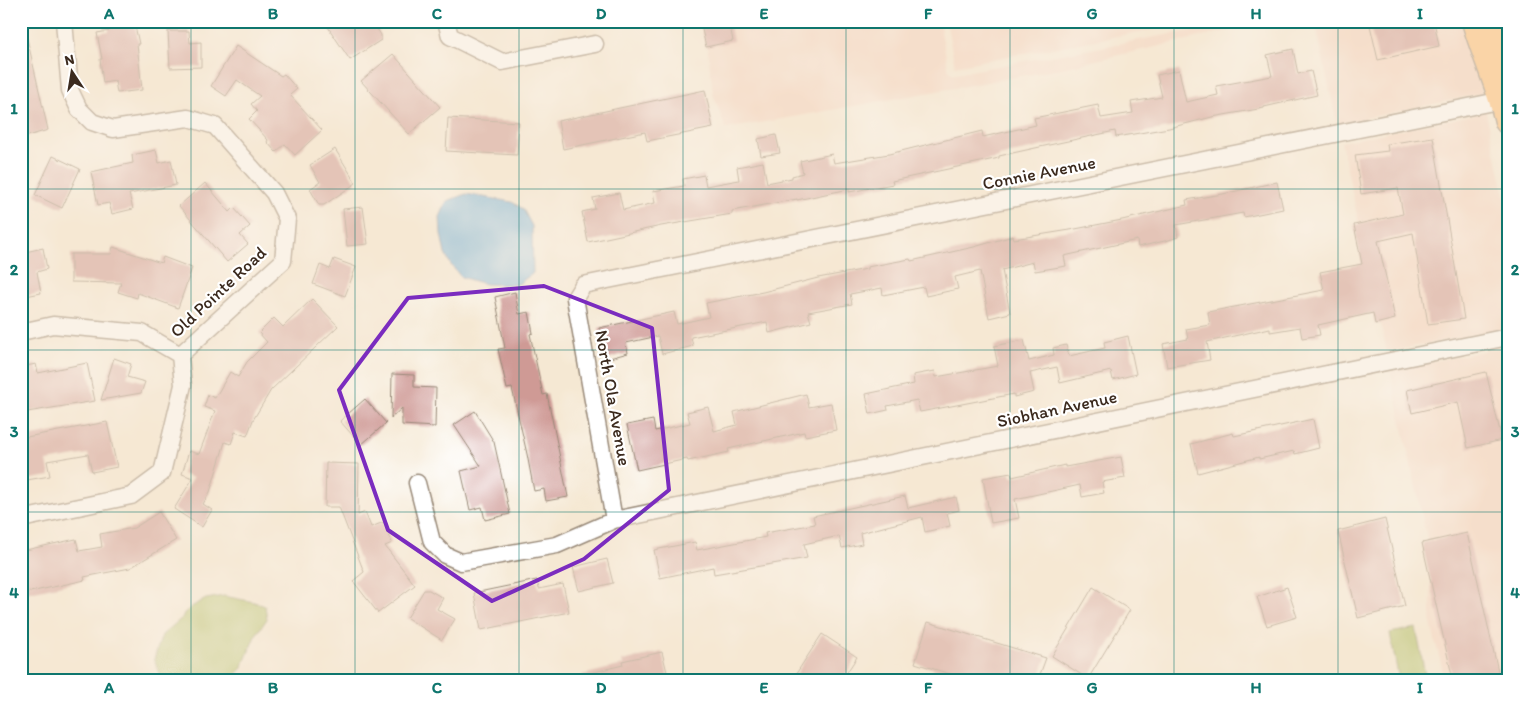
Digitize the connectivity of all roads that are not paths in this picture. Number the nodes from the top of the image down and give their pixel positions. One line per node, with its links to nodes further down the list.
1 (64, 21): 10 (street, Old Pointe Road)
2 (446, 21): 5 (street)
3 (1475, 21): 6 (main road)
4 (1497, 21): 6 (main road)
5 (595, 44)
6 (1505, 110): 7 (street, Connie Avenue)
7 (582, 285): 13 (street, North Ola Avenue)
8 (21, 332): 10 (street)
9 (1508, 337): 13 (street, Siobhan Avenue)
10 (180, 355): 12 (street, Old Pointe Road)
11 (417, 483): 13 (street, Siobhan Avenue)
12 (21, 519)
13 (614, 520)

